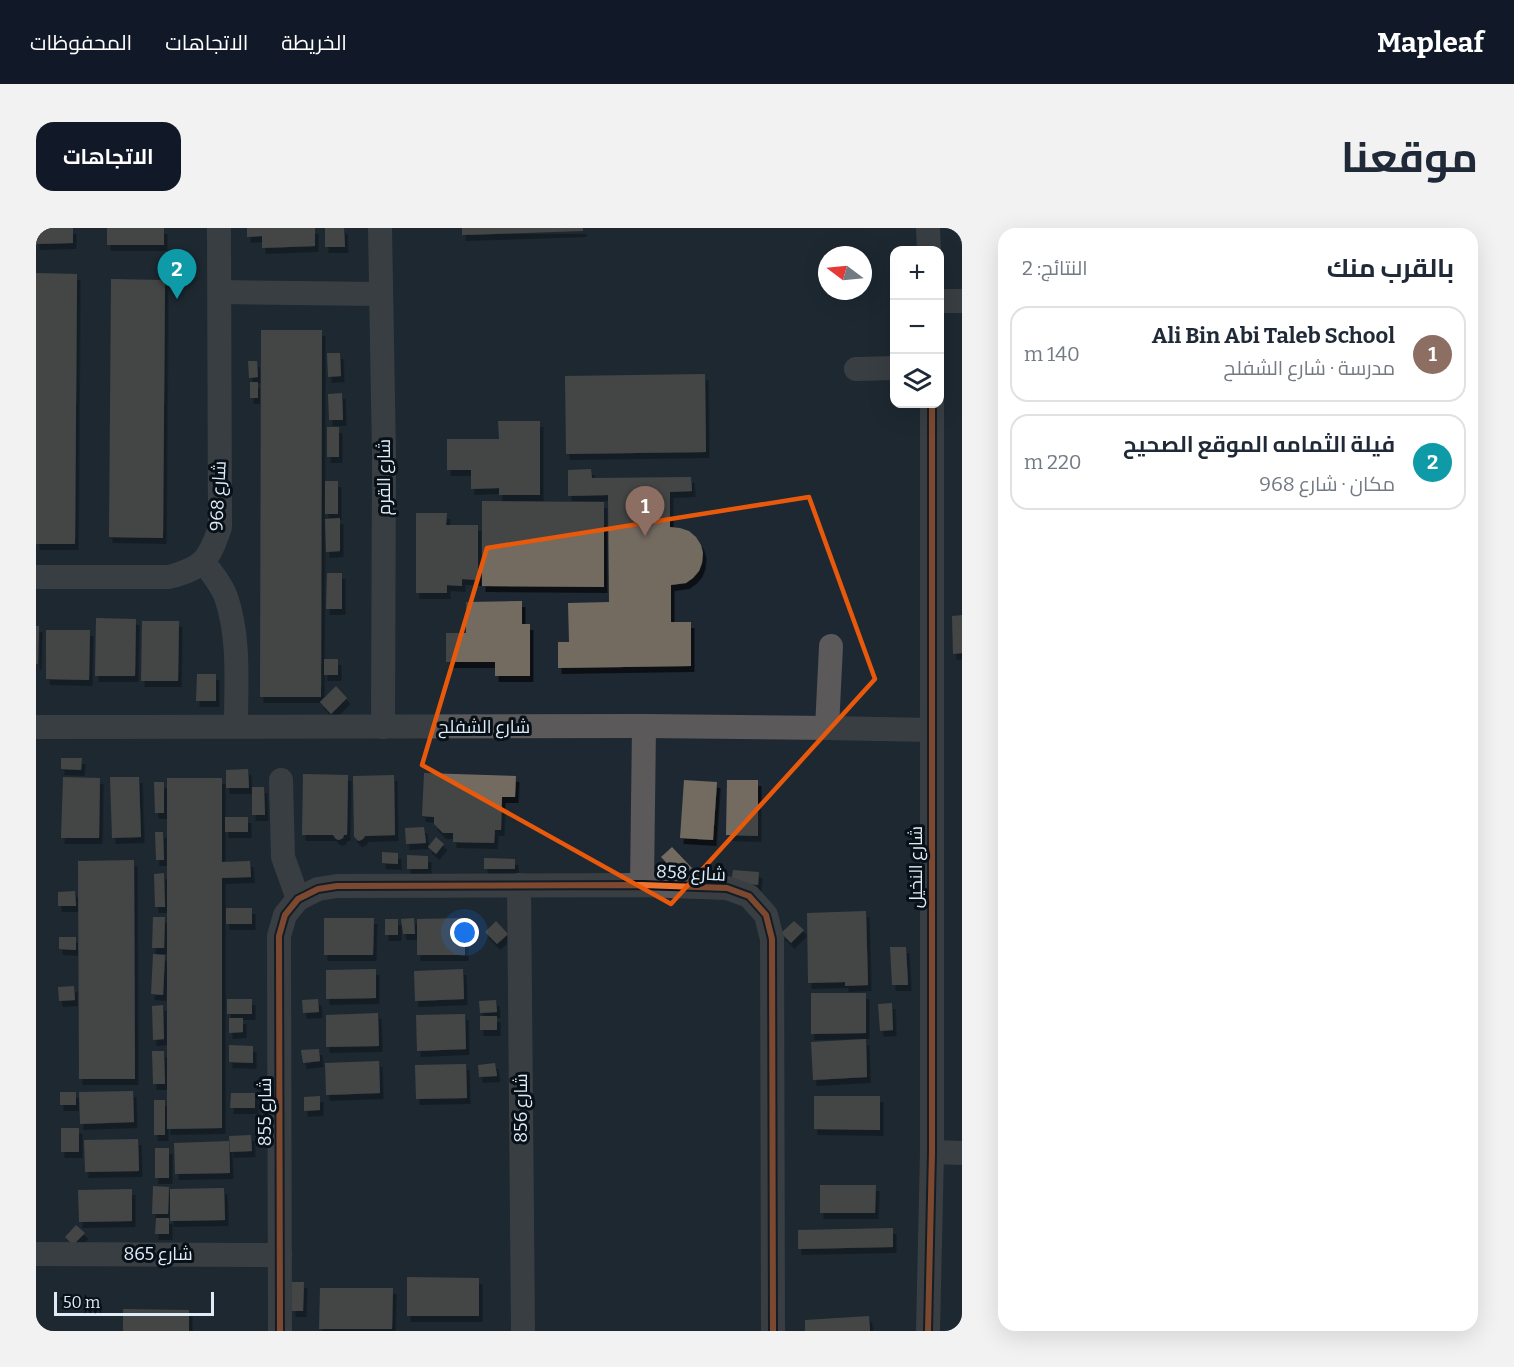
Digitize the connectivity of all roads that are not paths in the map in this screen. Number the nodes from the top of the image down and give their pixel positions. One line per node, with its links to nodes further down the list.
1 (219, 228): 5 (street, شارع 968)
2 (380, 228): 6 (street, شارع القرم)
3 (928, 228): 4 (street)
4 (929, 246)
5 (219, 292): 6 (street); 12 (street, شارع 968)
6 (381, 294): 18 (street, شارع القرم)
7 (944, 301): 8 (street)
8 (962, 301)
9 (890, 368): 10 (street)
10 (856, 369)
11 (932, 408): 20 (street, شارع النخيل)
12 (203, 562): 13 (street); 15 (street)
13 (36, 577)
14 (831, 646): 19 (street)
15 (236, 726): 17 (street, شارع الشفلح); 18 (street, شارع الشفلح)
16 (644, 726): 18 (street, شارع الشفلح); 19 (street, شارع الشفلح); 23 (street, شارع 858)
17 (36, 727)
18 (383, 727)
19 (827, 728): 20 (street, شارع الشفلح)
20 (932, 730): 25 (street, شارع النخيل)
21 (281, 780): 24 (street)
22 (519, 885): 23 (street, شارع 858); 24 (street, شارع 858); 30 (street, شارع 856)
23 (642, 885): 31 (street, شارع 858)
24 (298, 899): 28 (street, شارع 855)
25 (932, 1152): 26 (street); 32 (street, شارع النخيل)
26 (962, 1153)
27 (36, 1254): 28 (street, شارع 865)
28 (280, 1255): 29 (street, شارع 855)
29 (280, 1331)
30 (523, 1331)
31 (773, 1331)
32 (928, 1331)

